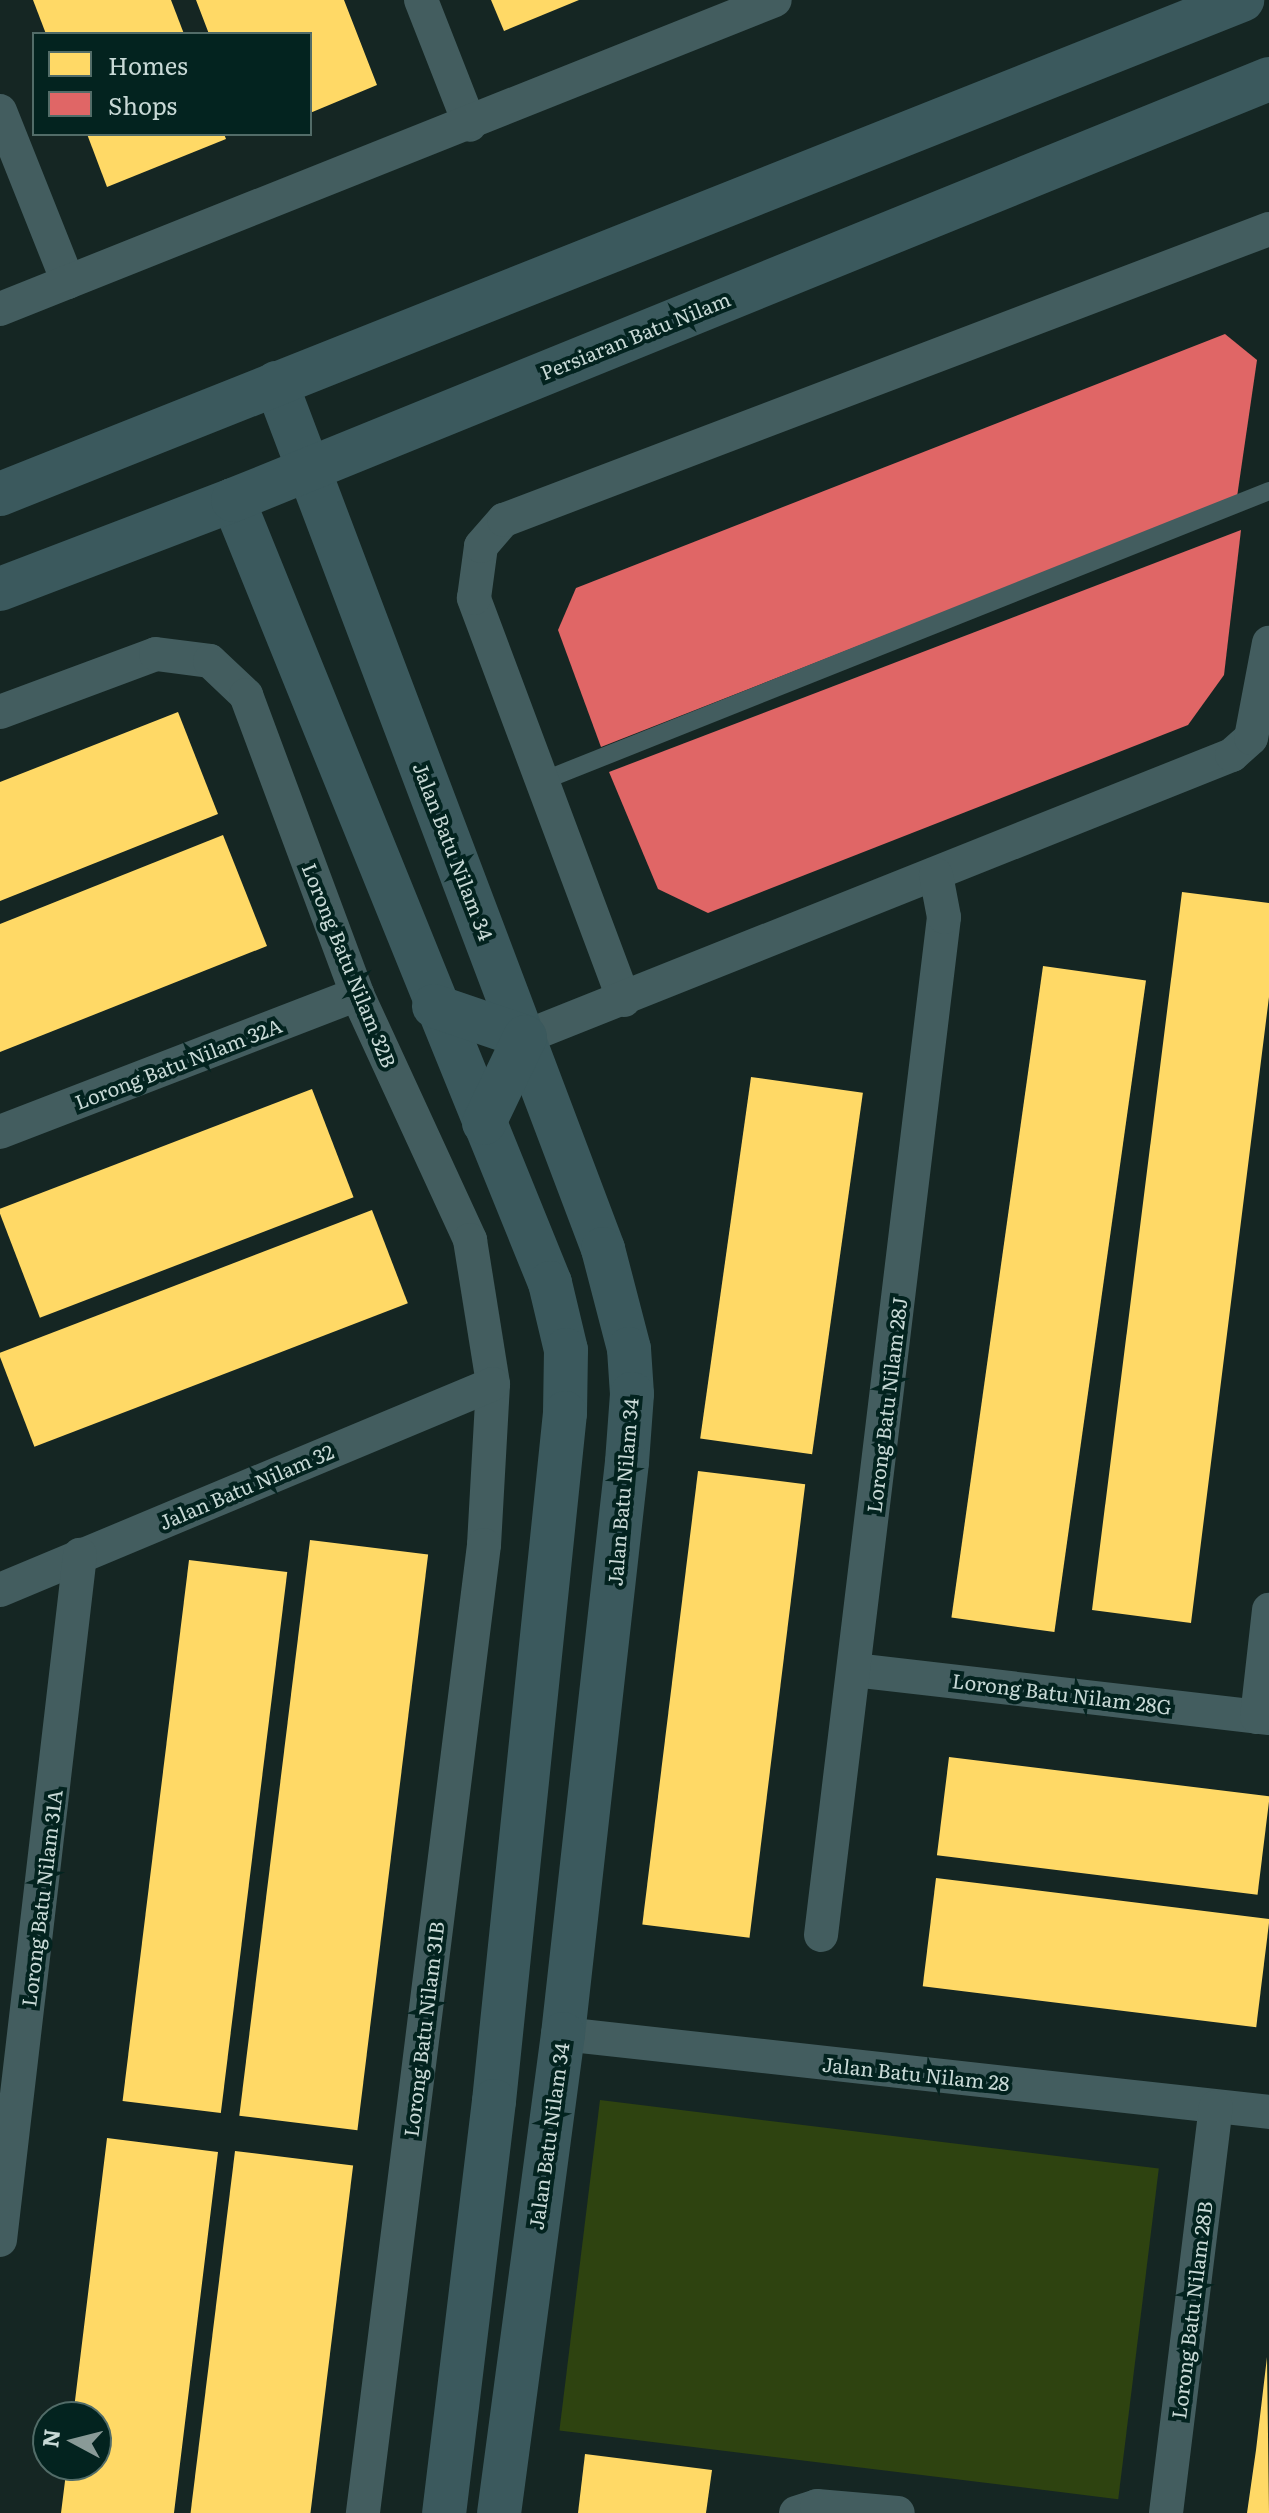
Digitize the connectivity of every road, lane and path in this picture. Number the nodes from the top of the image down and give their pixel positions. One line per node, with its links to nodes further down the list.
1 (421, 0): 6 (street)
2 (775, 0): 6 (street)
3 (1242, 0): 10 (street)
4 (1269, 79): 11 (street, Persiaran Batu Nilam)
5 (0, 111): 8 (street)
6 (470, 125): 8 (street)
7 (1269, 229): 18 (street)
8 (68, 282): 9 (street)
9 (0, 309)
10 (276, 383): 11 (street, Jalan Batu Nilam 34); 13 (street)
11 (308, 466): 14 (street, Persiaran Batu Nilam); 23 (street, Jalan Batu Nilam 34)
12 (1269, 491): 18 (lane)
13 (0, 494)
14 (233, 500): 15 (street, Persiaran Batu Nilam); 22 (street)
15 (0, 589)
16 (1269, 643): 19 (street)
17 (0, 712): 20 (street, Lorong Batu Nilam 32B)
18 (540, 782): 21 (street)
19 (936, 875): 21 (street); 31 (street, Lorong Batu Nilam 28J)
20 (357, 994): 25 (street, Lorong Batu Nilam 32A); 26 (street, Lorong Batu Nilam 32B)
21 (624, 1000): 23 (street)
22 (434, 1006): 23 (street); 24 (street)
23 (525, 1037): 24 (street); 35 (street, Jalan Batu Nilam 34)
24 (484, 1123): 33 (street)
25 (0, 1132)
26 (493, 1384): 27 (street, Lorong Batu Nilam 32B); 28 (street, Jalan Batu Nilam 32)
27 (484, 1545): 40 (street, Lorong Batu Nilam 31B)
28 (80, 1555): 29 (street, Jalan Batu Nilam 32); 39 (street, Lorong Batu Nilam 31A)
29 (0, 1590)
30 (1269, 1610): 32 (street)
31 (854, 1670): 32 (street, Lorong Batu Nilam 28G); 34 (street, Lorong Batu Nilam 28J)
32 (1263, 1718)
33 (510, 1935): 35 (street); 36 (street)
34 (821, 1935)
35 (563, 2034): 36 (street); 37 (street, Jalan Batu Nilam 28); 42 (street, Jalan Batu Nilam 34)
36 (494, 2101): 41 (street)
37 (1216, 2107): 38 (street, Jalan Batu Nilam 28); 45 (street, Lorong Batu Nilam 28B)
38 (1269, 2112)
39 (0, 2240)
40 (363, 2513)
41 (444, 2513)
42 (499, 2513)
43 (796, 2513): 44 (street)
44 (898, 2513)
45 (1166, 2513)

